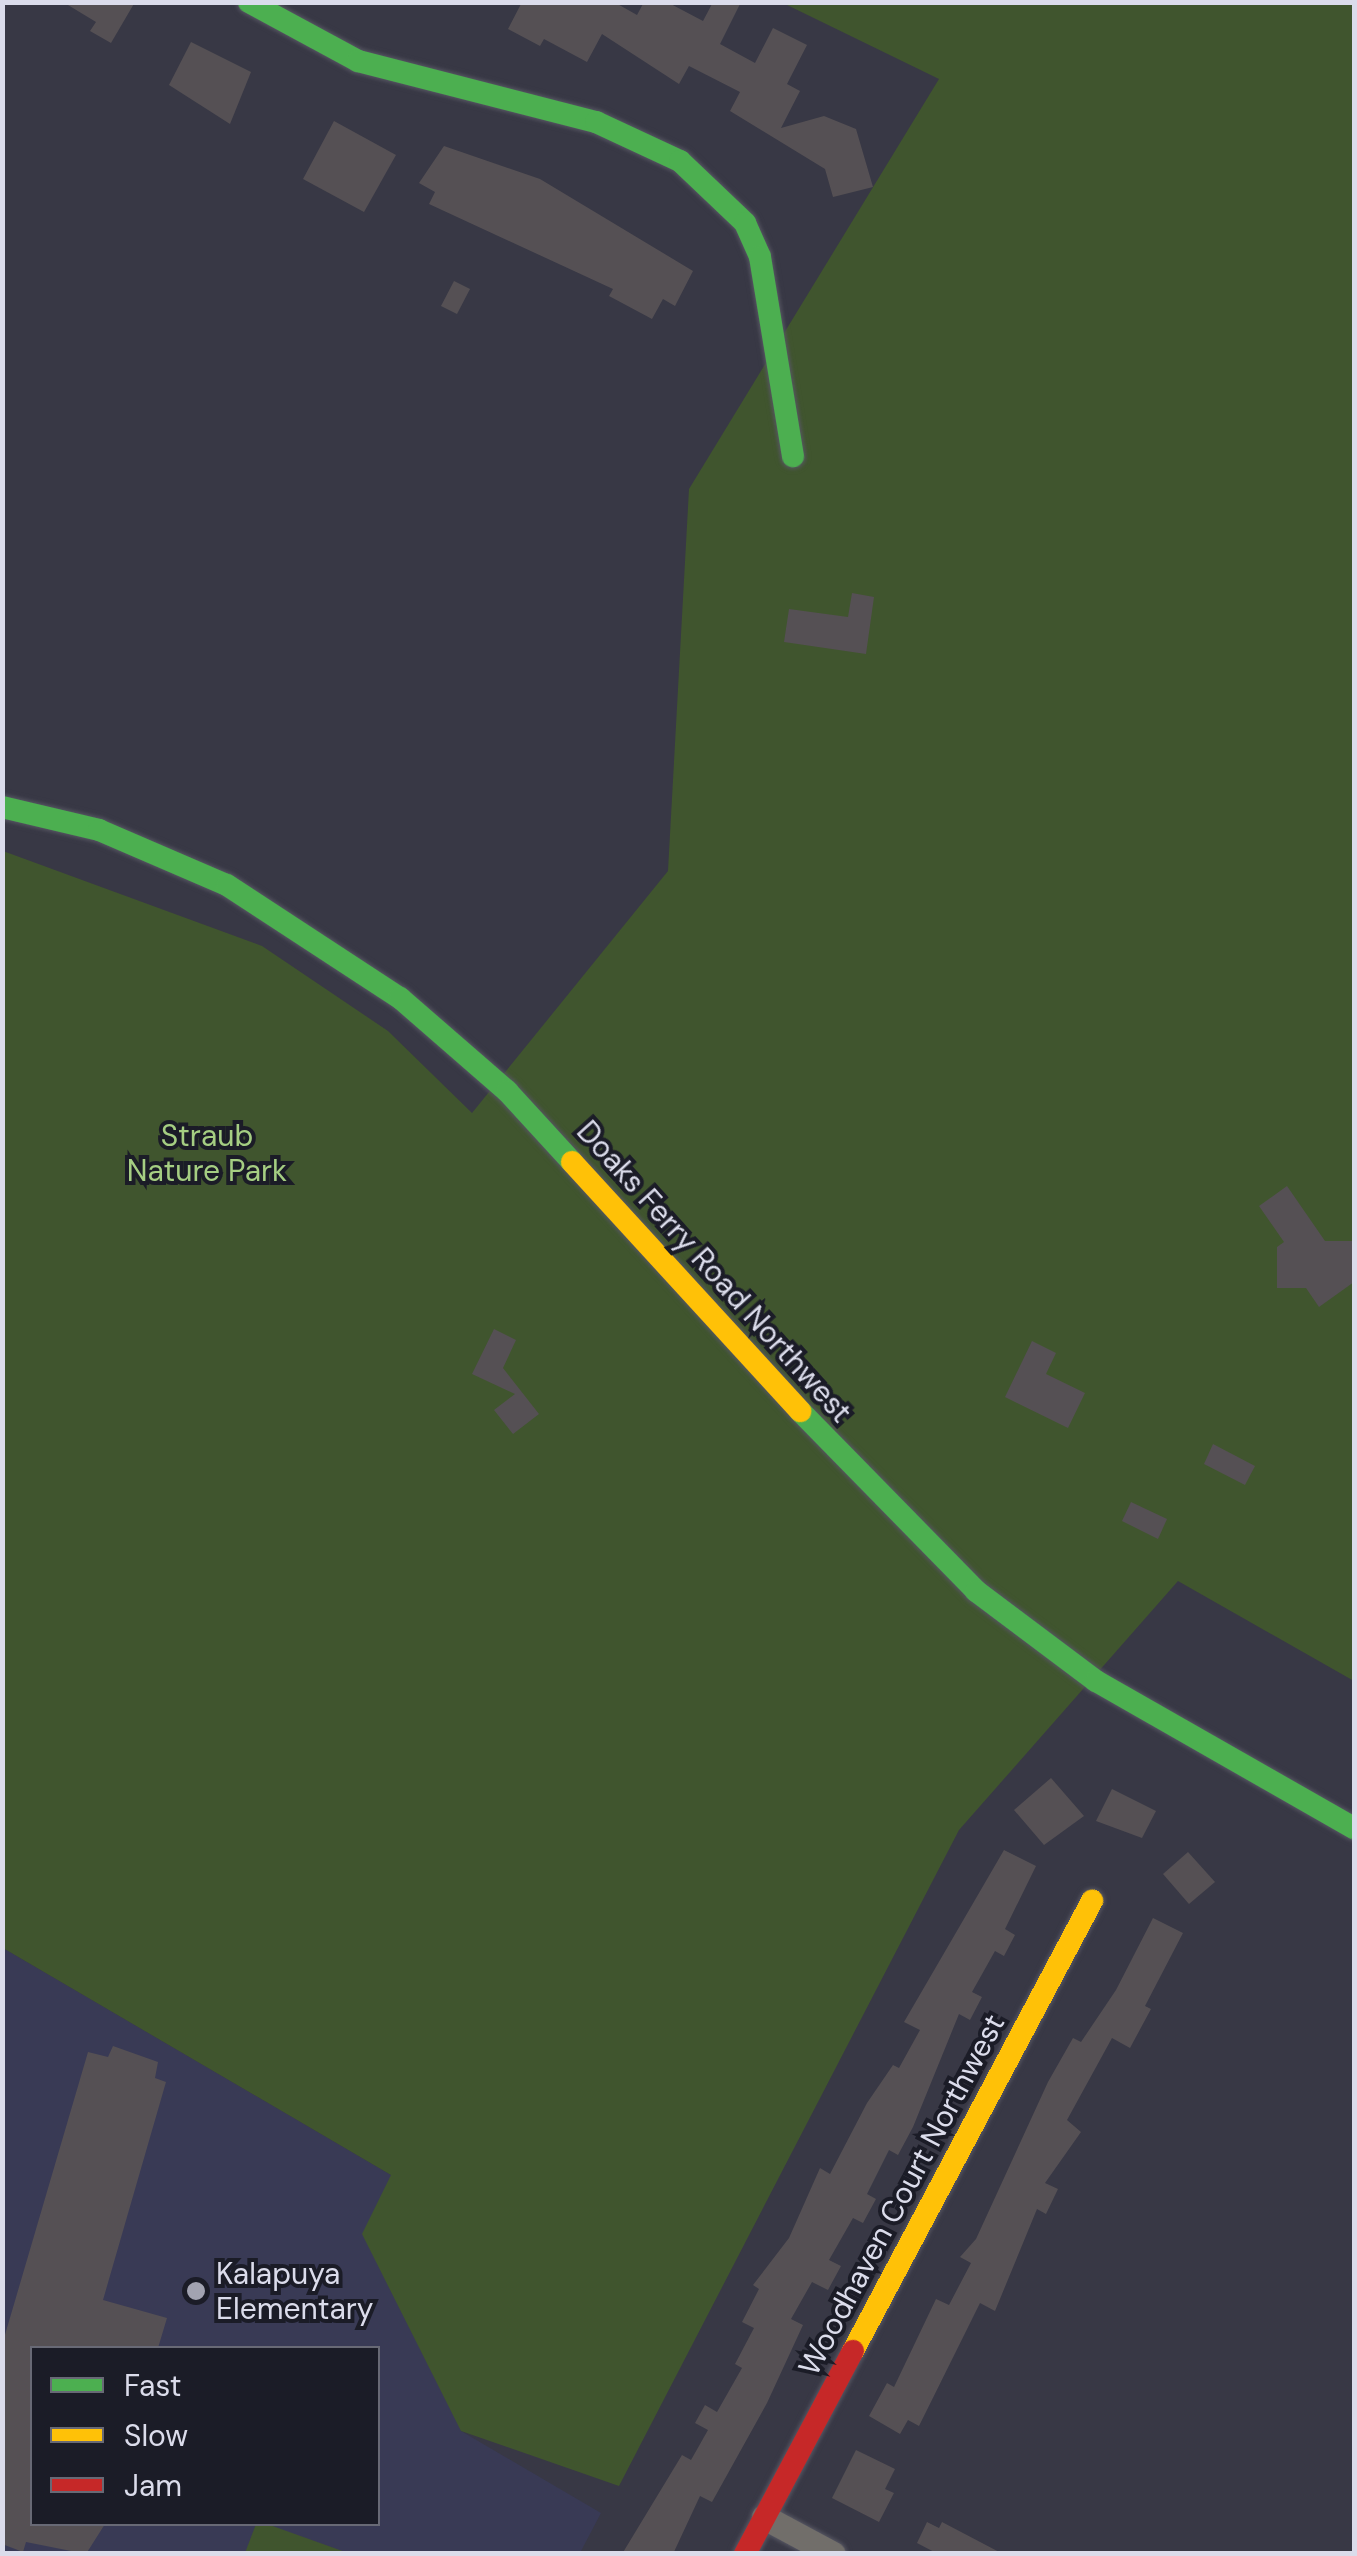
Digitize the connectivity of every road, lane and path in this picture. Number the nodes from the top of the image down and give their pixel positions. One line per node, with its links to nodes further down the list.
1 (248, 2): 2 (main road)
2 (793, 456)
3 (2, 807): 4 (main road, Doaks Ferry Road Northwest)
4 (1354, 1828)
5 (1092, 1901): 6 (main road, Woodhaven Court Northwest)
6 (764, 2517): 7 (main road, Woodhaven Court Northwest); 8 (street)
7 (744, 2554)
8 (833, 2554)

